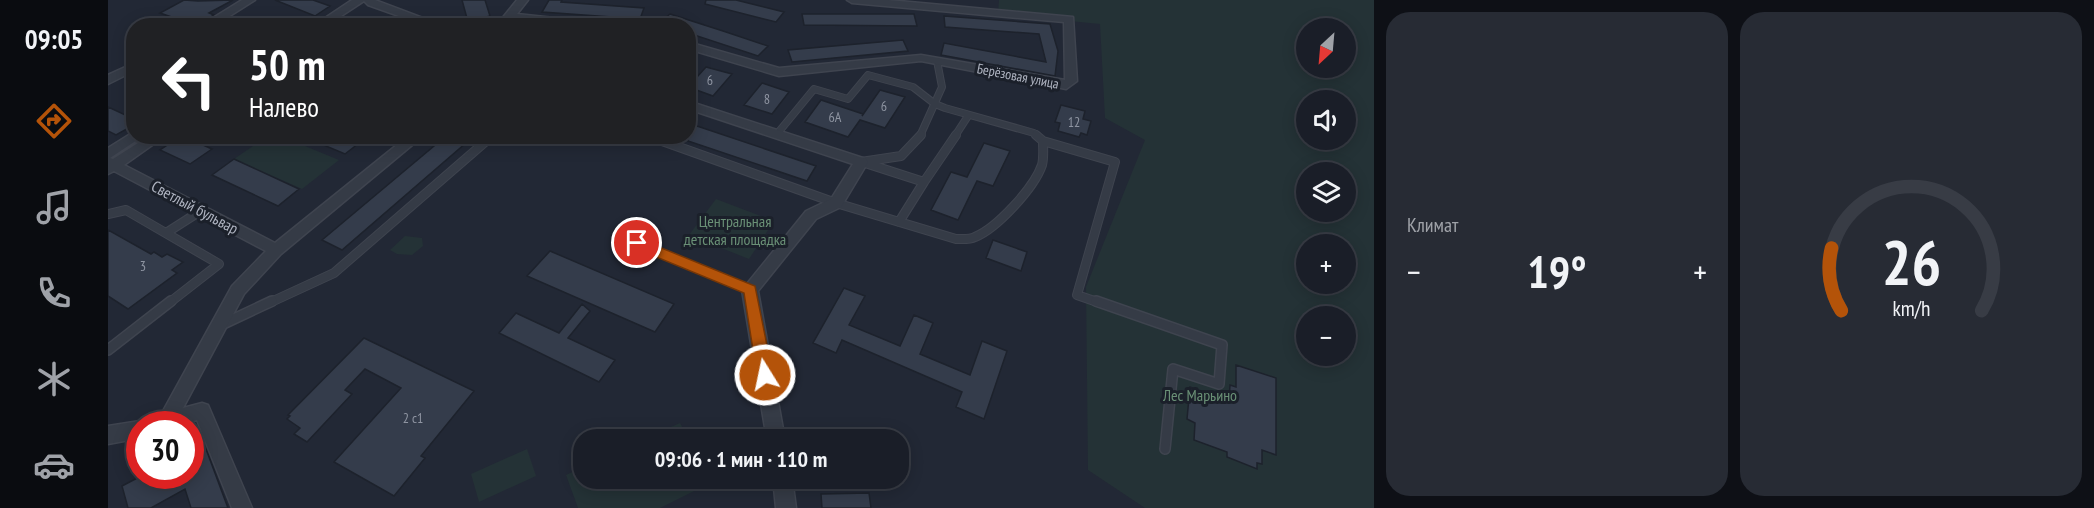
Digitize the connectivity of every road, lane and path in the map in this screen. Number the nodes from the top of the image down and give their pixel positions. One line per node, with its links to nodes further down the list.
1 (249, 0): 8 (street)
2 (359, 0): 9 (street)
3 (523, 0): 7 (street)
4 (852, 0): 6 (street, Берёзовая улица)
5 (370, 2): 10 (street); 11 (street)
6 (910, 2): 14 (street, Берёзовая улица)
7 (509, 16): 12 (street)
8 (219, 18)
9 (331, 18)
10 (347, 18)
11 (416, 18)
12 (527, 18)
13 (696, 47): 14 (street, Берёзовая улица)
14 (937, 61): 17 (lane)
15 (126, 70): 16 (street)
16 (108, 80)
17 (935, 104): 19 (lane); 20 (lane); 28 (lane)
18 (696, 108): 20 (street)
19 (968, 116): 21 (lane); 29 (lane)
20 (777, 134): 28 (street)
21 (1043, 141): 33 (lane); 45 (lane)
22 (129, 144): 27 (street)
23 (144, 144): 27 (street)
24 (407, 144): 36 (street)
25 (483, 144): 38 (lane)
26 (670, 144): 30 (lane)
27 (110, 162): 31 (street, Светлый бульвар)
28 (861, 162): 29 (lane); 30 (street)
29 (924, 182): 33 (lane)
30 (836, 203): 33 (lane); 37 (street)
31 (202, 210): 34 (lane); 36 (street, Светлый бульвар)
32 (108, 214): 34 (lane)
33 (899, 222)
34 (166, 233): 39 (lane)
35 (637, 243): 37 (lane)
36 (276, 250): 38 (street)
37 (750, 290): 42 (street)
38 (217, 327): 40 (street)
39 (108, 351)
40 (167, 411)
41 (204, 416): 47 (street)
42 (774, 429)
43 (126, 432): 44 (street)
44 (108, 435)
45 (1165, 450)
46 (783, 489): 48 (street)
47 (242, 508)
48 (786, 508)

